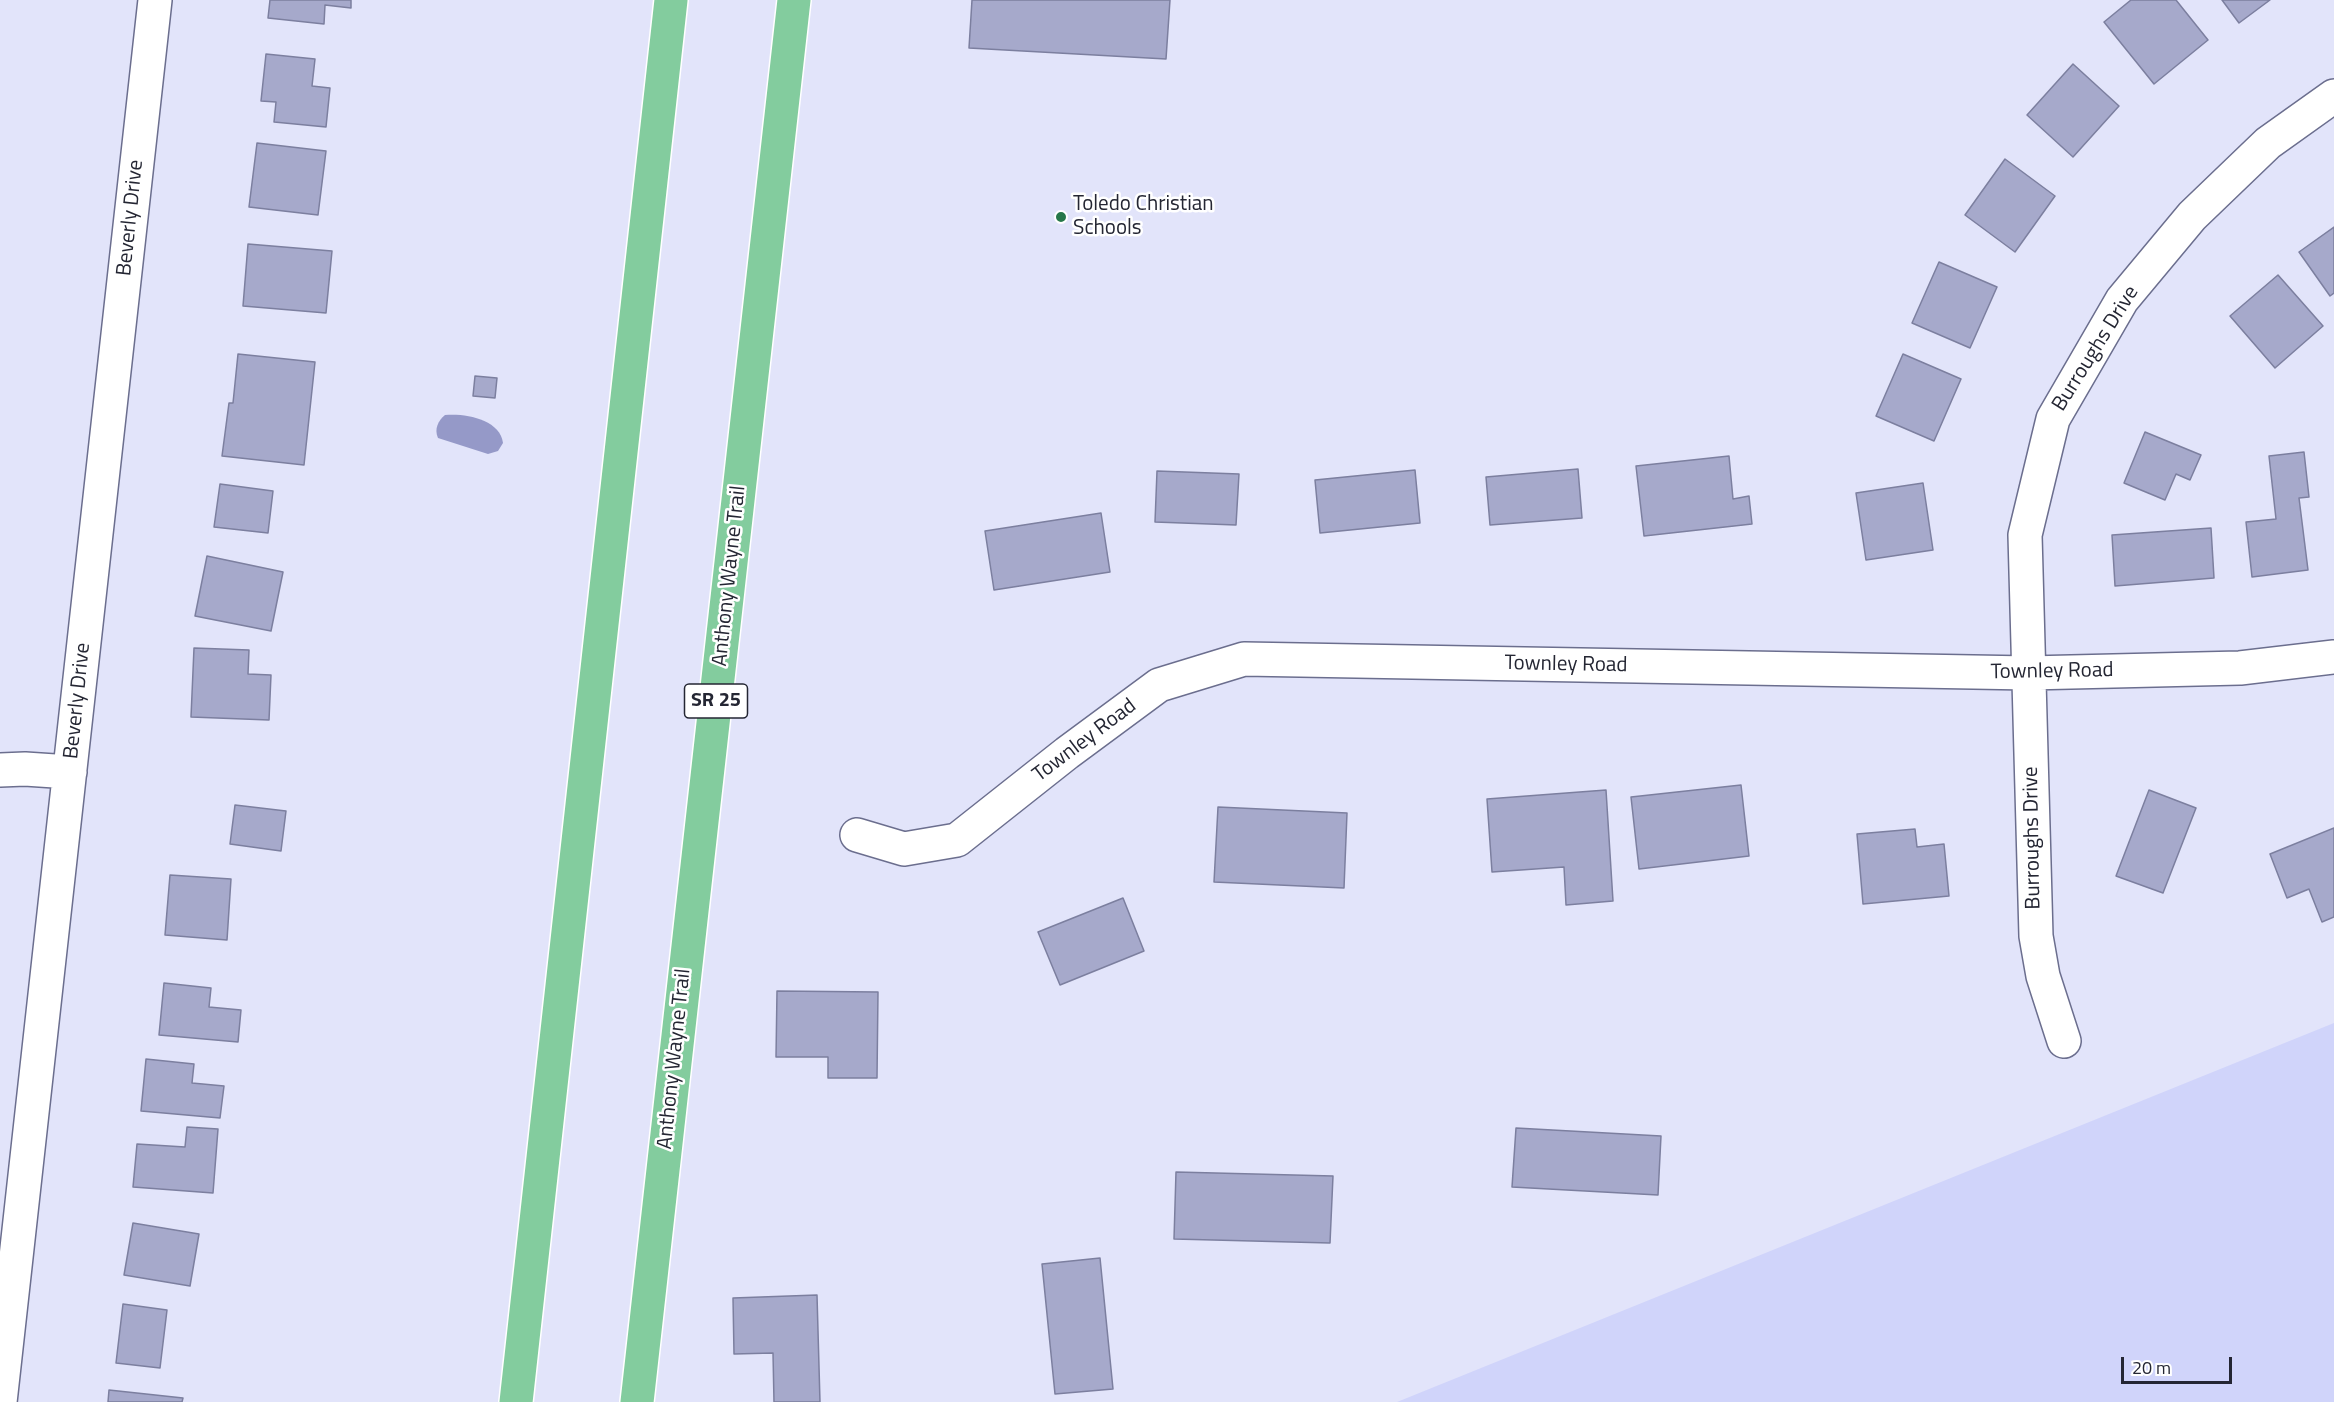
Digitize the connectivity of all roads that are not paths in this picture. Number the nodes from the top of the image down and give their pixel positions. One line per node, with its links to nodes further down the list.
1 (154, 0): 8 (street, Beverly Drive)
2 (671, 0): 12 (highway)
3 (794, 0): 13 (highway, Anthony Wayne Trail / SR 25)
4 (2334, 96): 6 (street, Burroughs Drive)
5 (2334, 657): 6 (street, Townley Road)
6 (2029, 673): 9 (street, Townley Road); 10 (street, Burroughs Drive)
7 (0, 770): 8 (street)
8 (70, 772): 11 (street, Beverly Drive)
9 (857, 836)
10 (2064, 1041)
11 (0, 1402)
12 (516, 1402)
13 (637, 1402)

